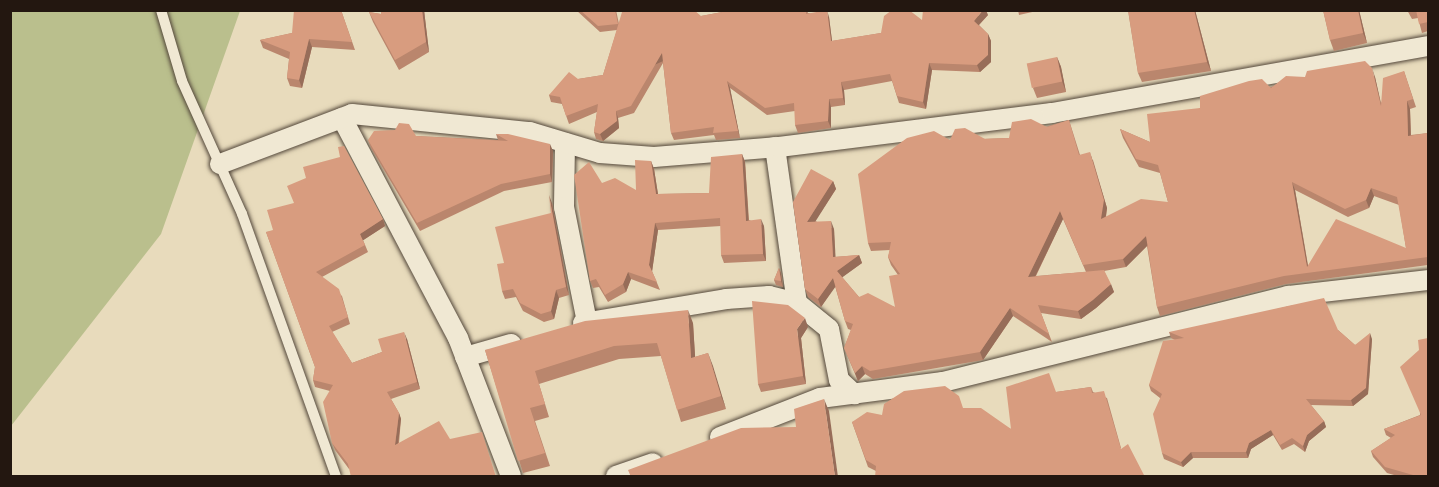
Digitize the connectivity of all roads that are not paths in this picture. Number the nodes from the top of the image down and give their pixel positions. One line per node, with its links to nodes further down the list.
1 (161, 10): 6 (lane)
2 (1428, 46): 5 (street)
3 (342, 118): 4 (street); 6 (street); 12 (street)
4 (565, 143): 5 (street); 9 (street)
5 (775, 147): 8 (street)
6 (220, 164): 16 (lane)
7 (1428, 280): 13 (street)
8 (798, 303): 9 (street); 13 (street)
9 (587, 322): 10 (street)
10 (565, 328)
11 (532, 338): 12 (street)
12 (465, 357): 17 (street)
13 (854, 394): 14 (street)
14 (702, 445)
15 (669, 457): 18 (street)
16 (336, 477)
17 (511, 477)
18 (616, 477)

